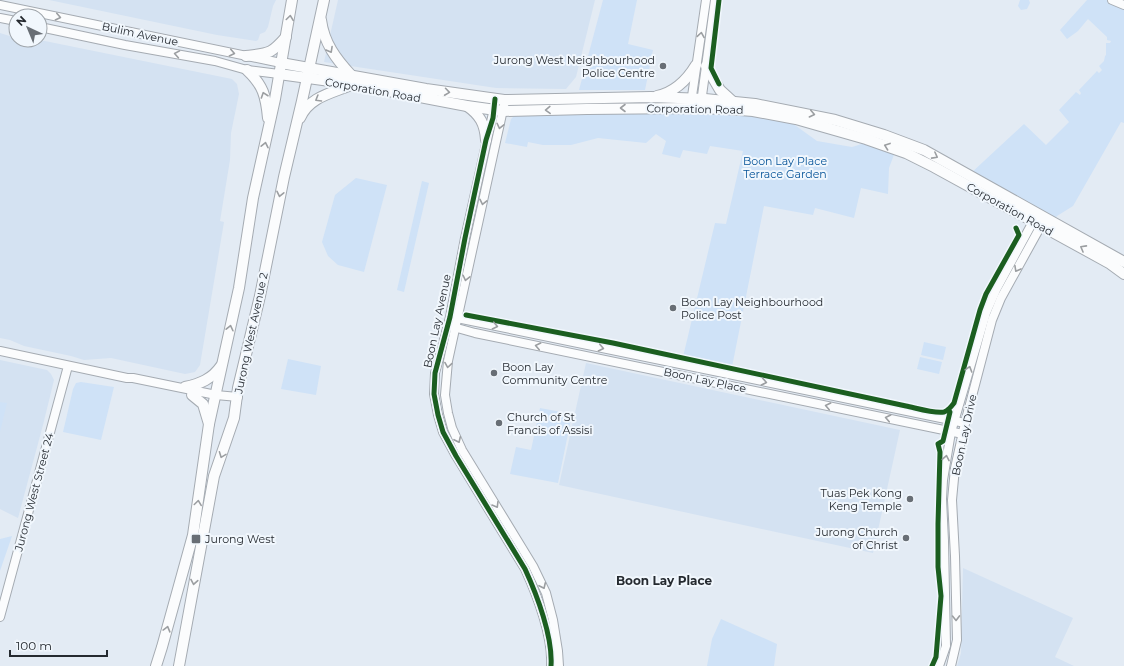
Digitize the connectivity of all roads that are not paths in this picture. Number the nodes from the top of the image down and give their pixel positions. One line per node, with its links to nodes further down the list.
1 (292, 0): 10 (main road, Jurong West Avenue 2, one-way to 1)
2 (324, 0): 8 (main road, Jurong West Avenue 2)
3 (706, 0): 13 (street, one-way to 3)
4 (715, 0): 13 (street)
5 (1112, 0): 7 (street)
6 (0, 5): 11 (street, Bulim Avenue, one-way to 11)
7 (1124, 5)
8 (321, 18): 15 (main road, Jurong West Avenue 2); 17 (main road, one-way to 17)
9 (48, 28): 14 (street, Bulim Avenue, one-way to 9)
10 (287, 36): 11 (main road); 12 (main road, Jurong West Avenue 2)
11 (246, 56): 12 (street, Bulim Avenue)
12 (281, 63): 15 (main road, Corporation Road); 16 (main road, Jurong West Avenue 2)
13 (701, 66): 18 (main road); 19 (main road); 20 (street)
14 (247, 70): 16 (street, Bulim Avenue); 23 (main road, one-way to 14)
15 (308, 72): 16 (main road, Corporation Road); 17 (main road, Corporation Road); 24 (main road, Jurong West Avenue 2)
16 (279, 74): 23 (main road, Jurong West Avenue 2)
17 (352, 80): 21 (main road, Corporation Road, one-way to 21); 22 (main road, Corporation Road); 24 (main road, one-way to 24)
18 (652, 97): 20 (main road, Corporation Road); 21 (main road, Corporation Road)
19 (732, 101): 20 (main road, Corporation Road); 26 (main road, Corporation Road, one-way to 26)
20 (696, 103): 21 (main road, Corporation Road, one-way to 21); 26 (main road, Corporation Road, one-way to 20)
21 (499, 105): 22 (main road, Corporation Road); 25 (street, Boon Lay Avenue); 29 (street, Boon Lay Avenue, one-way to 29)
22 (467, 106): 25 (main road)
23 (269, 126): 33 (main road, Jurong West Avenue 2, one-way to 23)
24 (296, 128): 38 (main road, Jurong West Avenue 2, one-way to 38)
25 (486, 140): 29 (street, Boon Lay Avenue)
26 (1039, 220): 27 (main road, Corporation Road); 40 (street, Boon Lay Drive, one-way to 26); 41 (street, Boon Lay Drive, one-way to 41)
27 (1119, 263): 28 (main road, Corporation Road)
28 (1124, 274)
29 (453, 317): 30 (street, Boon Lay Avenue); 34 (street, Boon Lay Place, one-way to 34)
30 (451, 326): 35 (street, Boon Lay Place, one-way to 30); 53 (street, Boon Lay Avenue); 54 (street, Boon Lay Avenue, one-way to 54)
31 (0, 351): 32 (street)
32 (68, 366): 36 (street); 50 (street, Jurong West Street 24)
33 (221, 366): 36 (main road); 37 (main road, Jurong West Avenue 2)
34 (745, 378): 35 (street); 39 (street, Boon Lay Place, one-way to 39)
35 (742, 388): 43 (street, Boon Lay Place, one-way to 35)
36 (189, 391): 37 (street); 42 (main road)
37 (216, 397): 38 (street); 42 (main road, Jurong West Avenue 2)
38 (238, 400): 52 (main road, Jurong West Avenue 2, one-way to 52)
39 (915, 412): 40 (street, Boon Lay Place); 43 (street)
40 (954, 420): 41 (street, Boon Lay Place); 44 (street, Boon Lay Drive)
41 (965, 423): 45 (street, Boon Lay Drive)
42 (209, 424): 51 (main road, Jurong West Avenue 2, one-way to 42)
43 (913, 424): 44 (street, Boon Lay Place)
44 (951, 432): 45 (street, Boon Lay Place); 47 (street, Boon Lay Drive, one-way to 44)
45 (962, 434): 46 (street, Boon Lay Drive)
46 (954, 538): 47 (street); 48 (street, Boon Lay Drive)
47 (944, 540): 49 (street, Boon Lay Drive)
48 (956, 579): 49 (street); 56 (street, Boon Lay Drive, one-way to 56)
49 (945, 581): 55 (street, Boon Lay Drive)
50 (0, 617)
51 (156, 666)
52 (179, 666)
53 (551, 666)
54 (559, 666)
55 (939, 666)
56 (952, 666)

